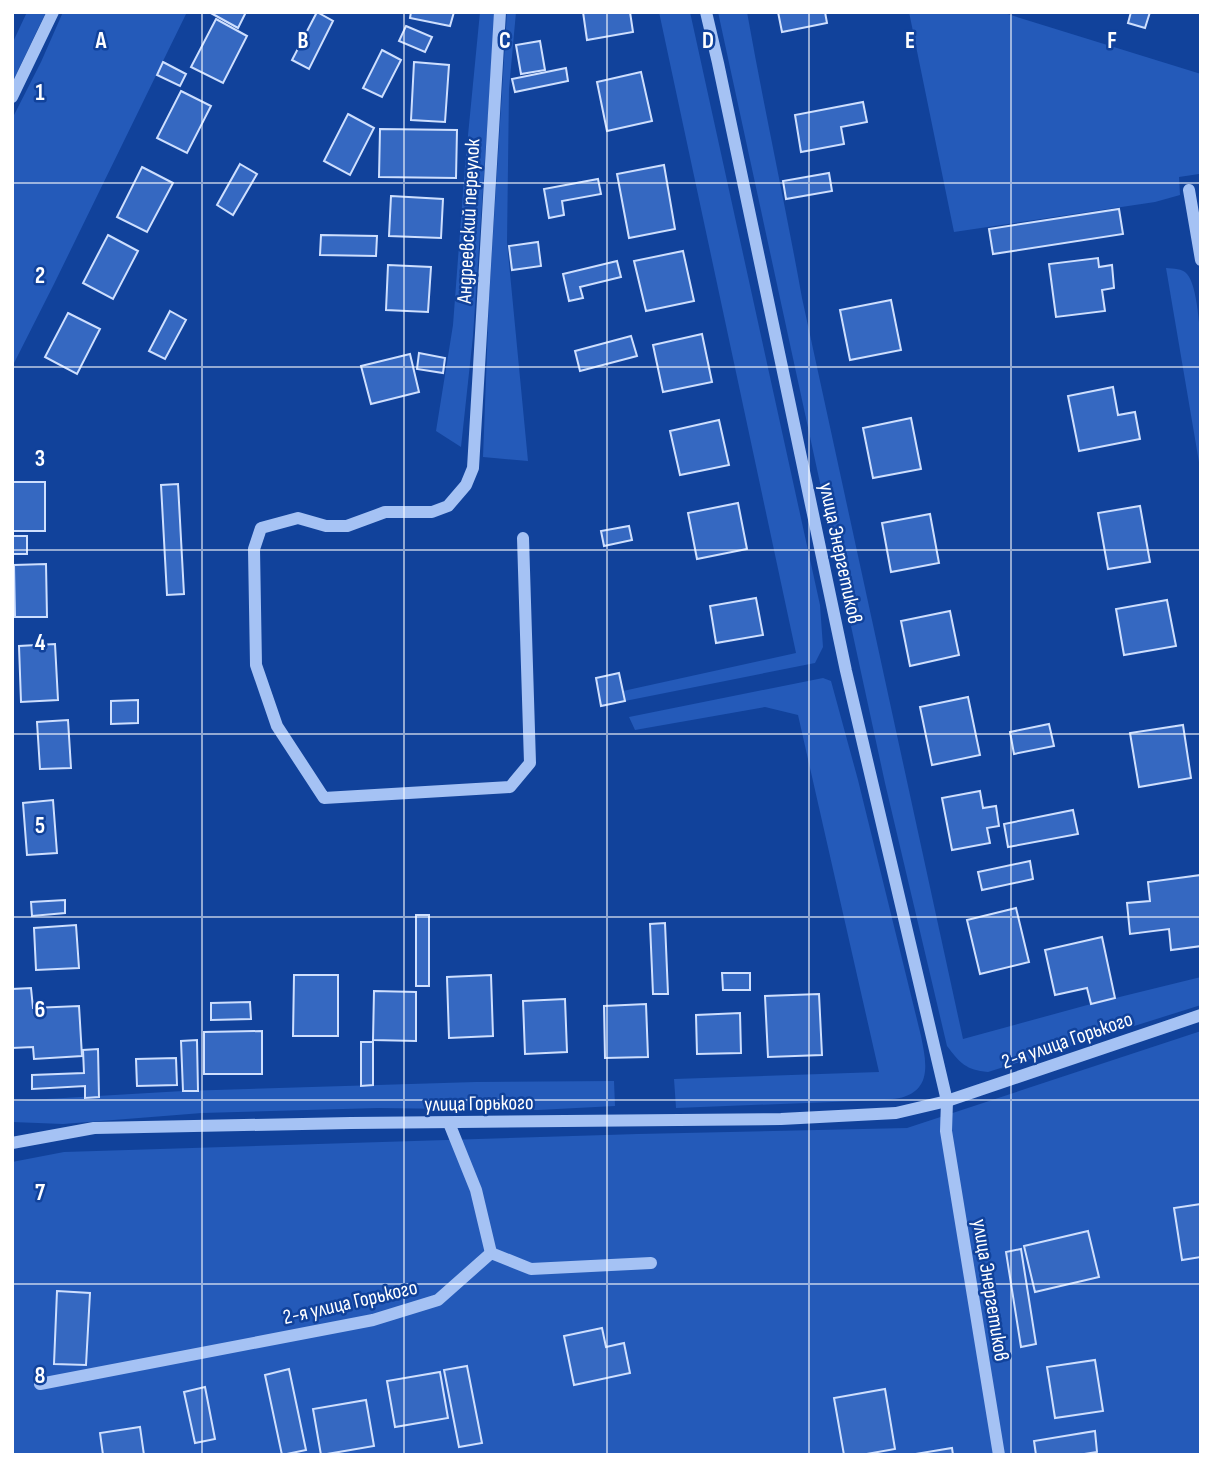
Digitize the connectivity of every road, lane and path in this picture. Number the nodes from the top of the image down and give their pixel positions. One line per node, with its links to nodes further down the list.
1 (53, 12): 4 (street)
2 (500, 12): 7 (street, Андреевский переулок)
3 (706, 12): 9 (street, улица Энергетиков)
4 (12, 97)
5 (1189, 190): 6 (street)
6 (1201, 260)
7 (523, 538)
8 (1201, 1015): 9 (street, 2-я улица Горького)
9 (947, 1101): 10 (street, улица Горького); 15 (street, улица Энергетиков)
10 (449, 1124): 11 (street, улица Горького); 12 (street)
11 (12, 1143)
12 (491, 1253): 13 (street); 14 (street, 2-я улица Горького)
13 (652, 1264)
14 (40, 1384)
15 (999, 1455)

